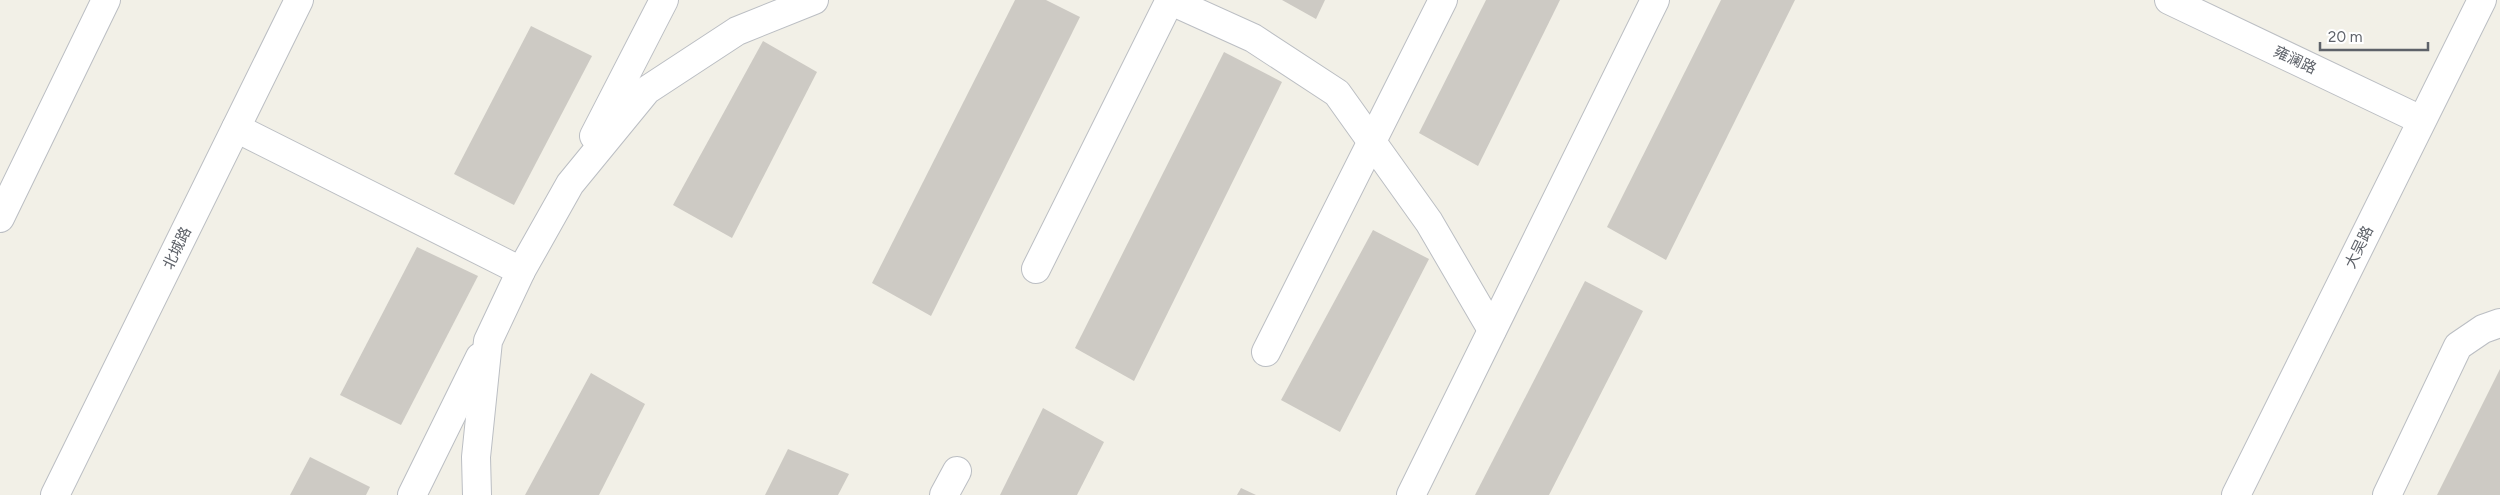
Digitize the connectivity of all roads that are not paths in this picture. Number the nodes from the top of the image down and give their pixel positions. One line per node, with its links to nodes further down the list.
1 (106, 0): 14 (street)
2 (299, 0): 11 (street, 北城路)
3 (664, 0): 13 (street)
4 (814, 0): 13 (street)
5 (1170, 0): 12 (street); 15 (street)
6 (1443, 0): 12 (street)
7 (1655, 0): 18 (street)
8 (2169, 0): 10 (street, 雍澜路)
9 (2482, 0): 10 (street, 大吴路)
10 (2422, 120): 27 (street, 大吴路)
11 (236, 128): 16 (street); 22 (street, 北城路)
12 (1372, 142): 18 (street); 20 (street)
13 (570, 184): 16 (street)
14 (0, 218)
15 (1036, 269)
16 (521, 271): 19 (street)
17 (2500, 323): 28 (street)
18 (1492, 330): 26 (street)
19 (488, 341): 23 (street); 24 (street)
20 (1266, 352)
21 (956, 470): 25 (street)
22 (55, 495)
23 (412, 495)
24 (477, 495)
25 (944, 495)
26 (1411, 495)
27 (2236, 495)
28 (2387, 495)

